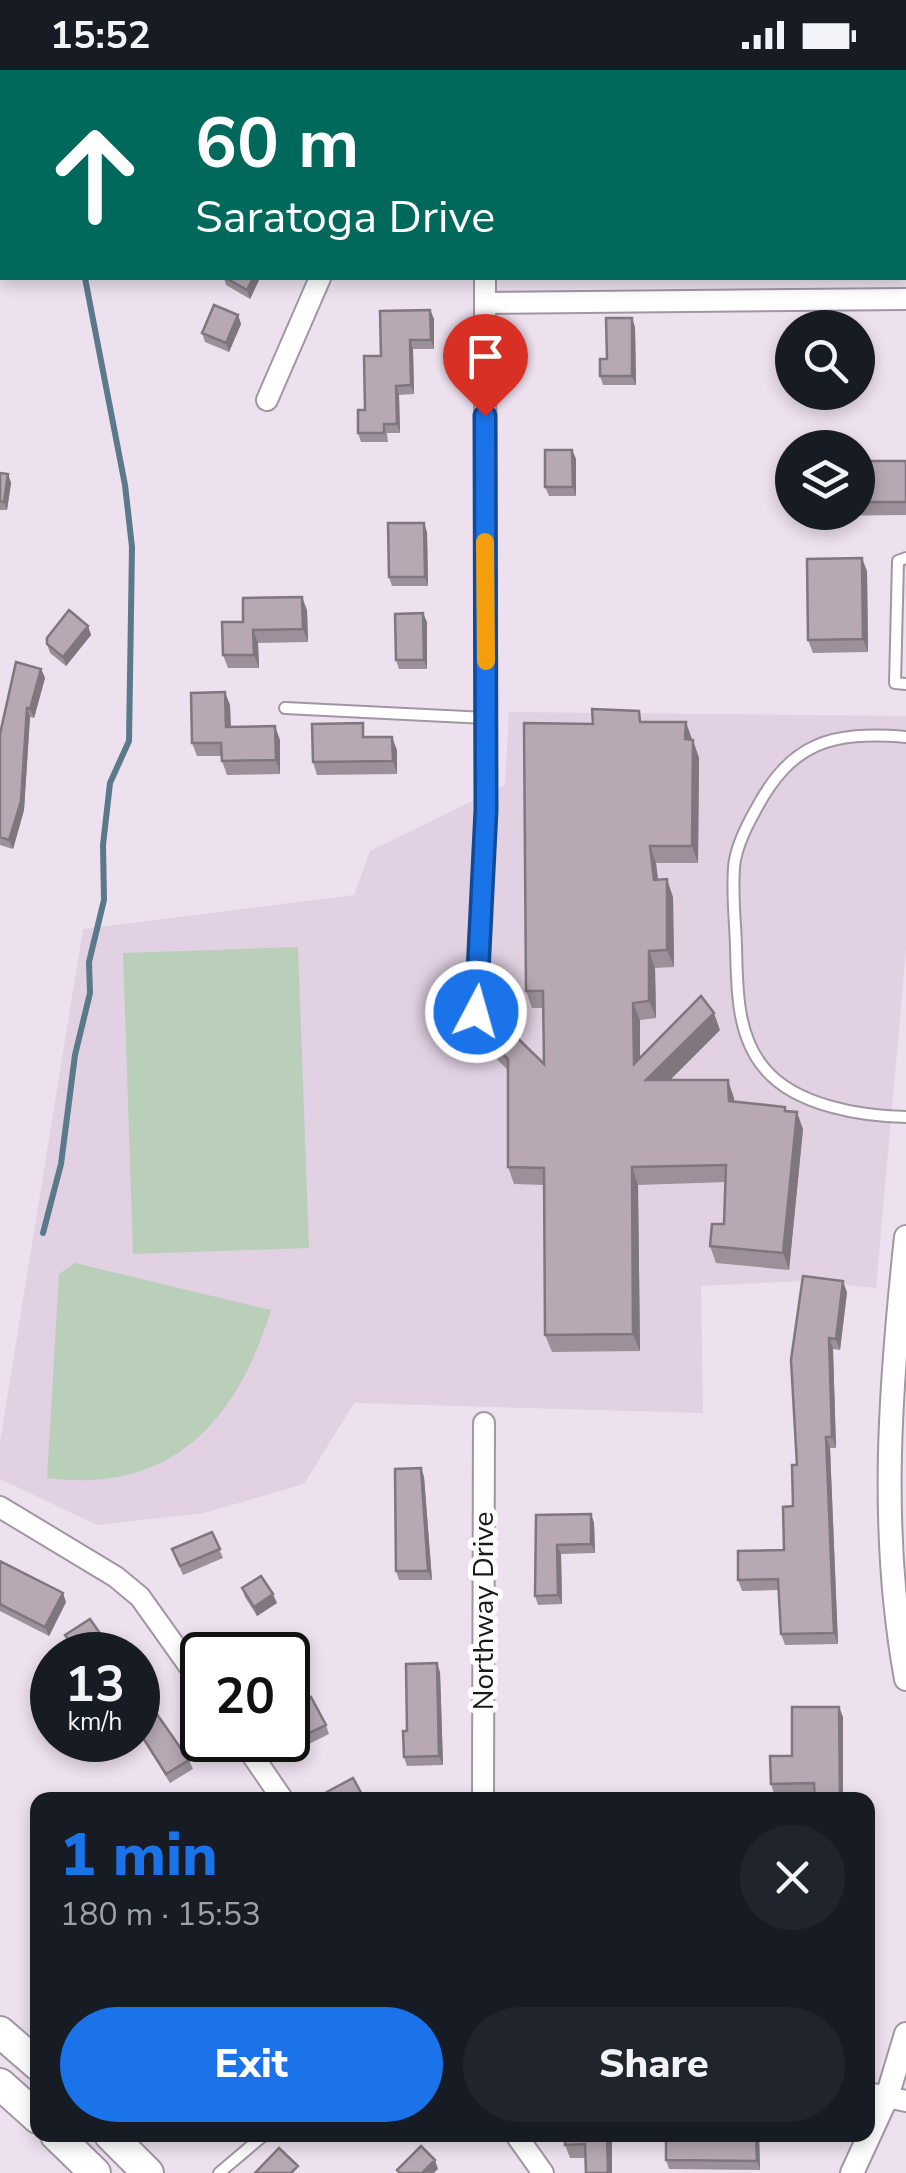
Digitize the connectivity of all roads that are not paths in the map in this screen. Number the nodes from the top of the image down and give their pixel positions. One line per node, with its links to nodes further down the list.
1 (319, 280): 5 (street)
2 (485, 280): 4 (street)
3 (906, 299): 4 (street)
4 (485, 302): 10 (street)
5 (266, 400)
6 (906, 558): 7 (lane)
7 (901, 620): 8 (lane)
8 (906, 684)
9 (285, 708): 10 (lane)
10 (486, 718): 12 (street)
11 (906, 737): 14 (lane)
12 (486, 810): 13 (lane)
13 (476, 1012)
14 (906, 1117)
15 (906, 1238): 19 (street)
16 (484, 1423): 22 (street, Northway Drive)
17 (0, 1507): 18 (street)
18 (180, 1653)
19 (906, 1679)
20 (257, 1762): 21 (street)
21 (278, 1792)
22 (483, 1792)
23 (0, 2032): 25 (main road)
24 (906, 2034): 27 (street)
25 (30, 2058)
26 (0, 2084): 28 (main road)
27 (887, 2097): 29 (street)
28 (30, 2111)
29 (875, 2123)
30 (63, 2142): 35 (main road)
31 (117, 2142): 36 (main road)
32 (256, 2142): 37 (lane)
33 (521, 2142): 38 (street)
34 (866, 2142): 39 (street)
35 (94, 2173)
36 (148, 2173)
37 (219, 2173)
38 (542, 2173)
39 (852, 2173)

